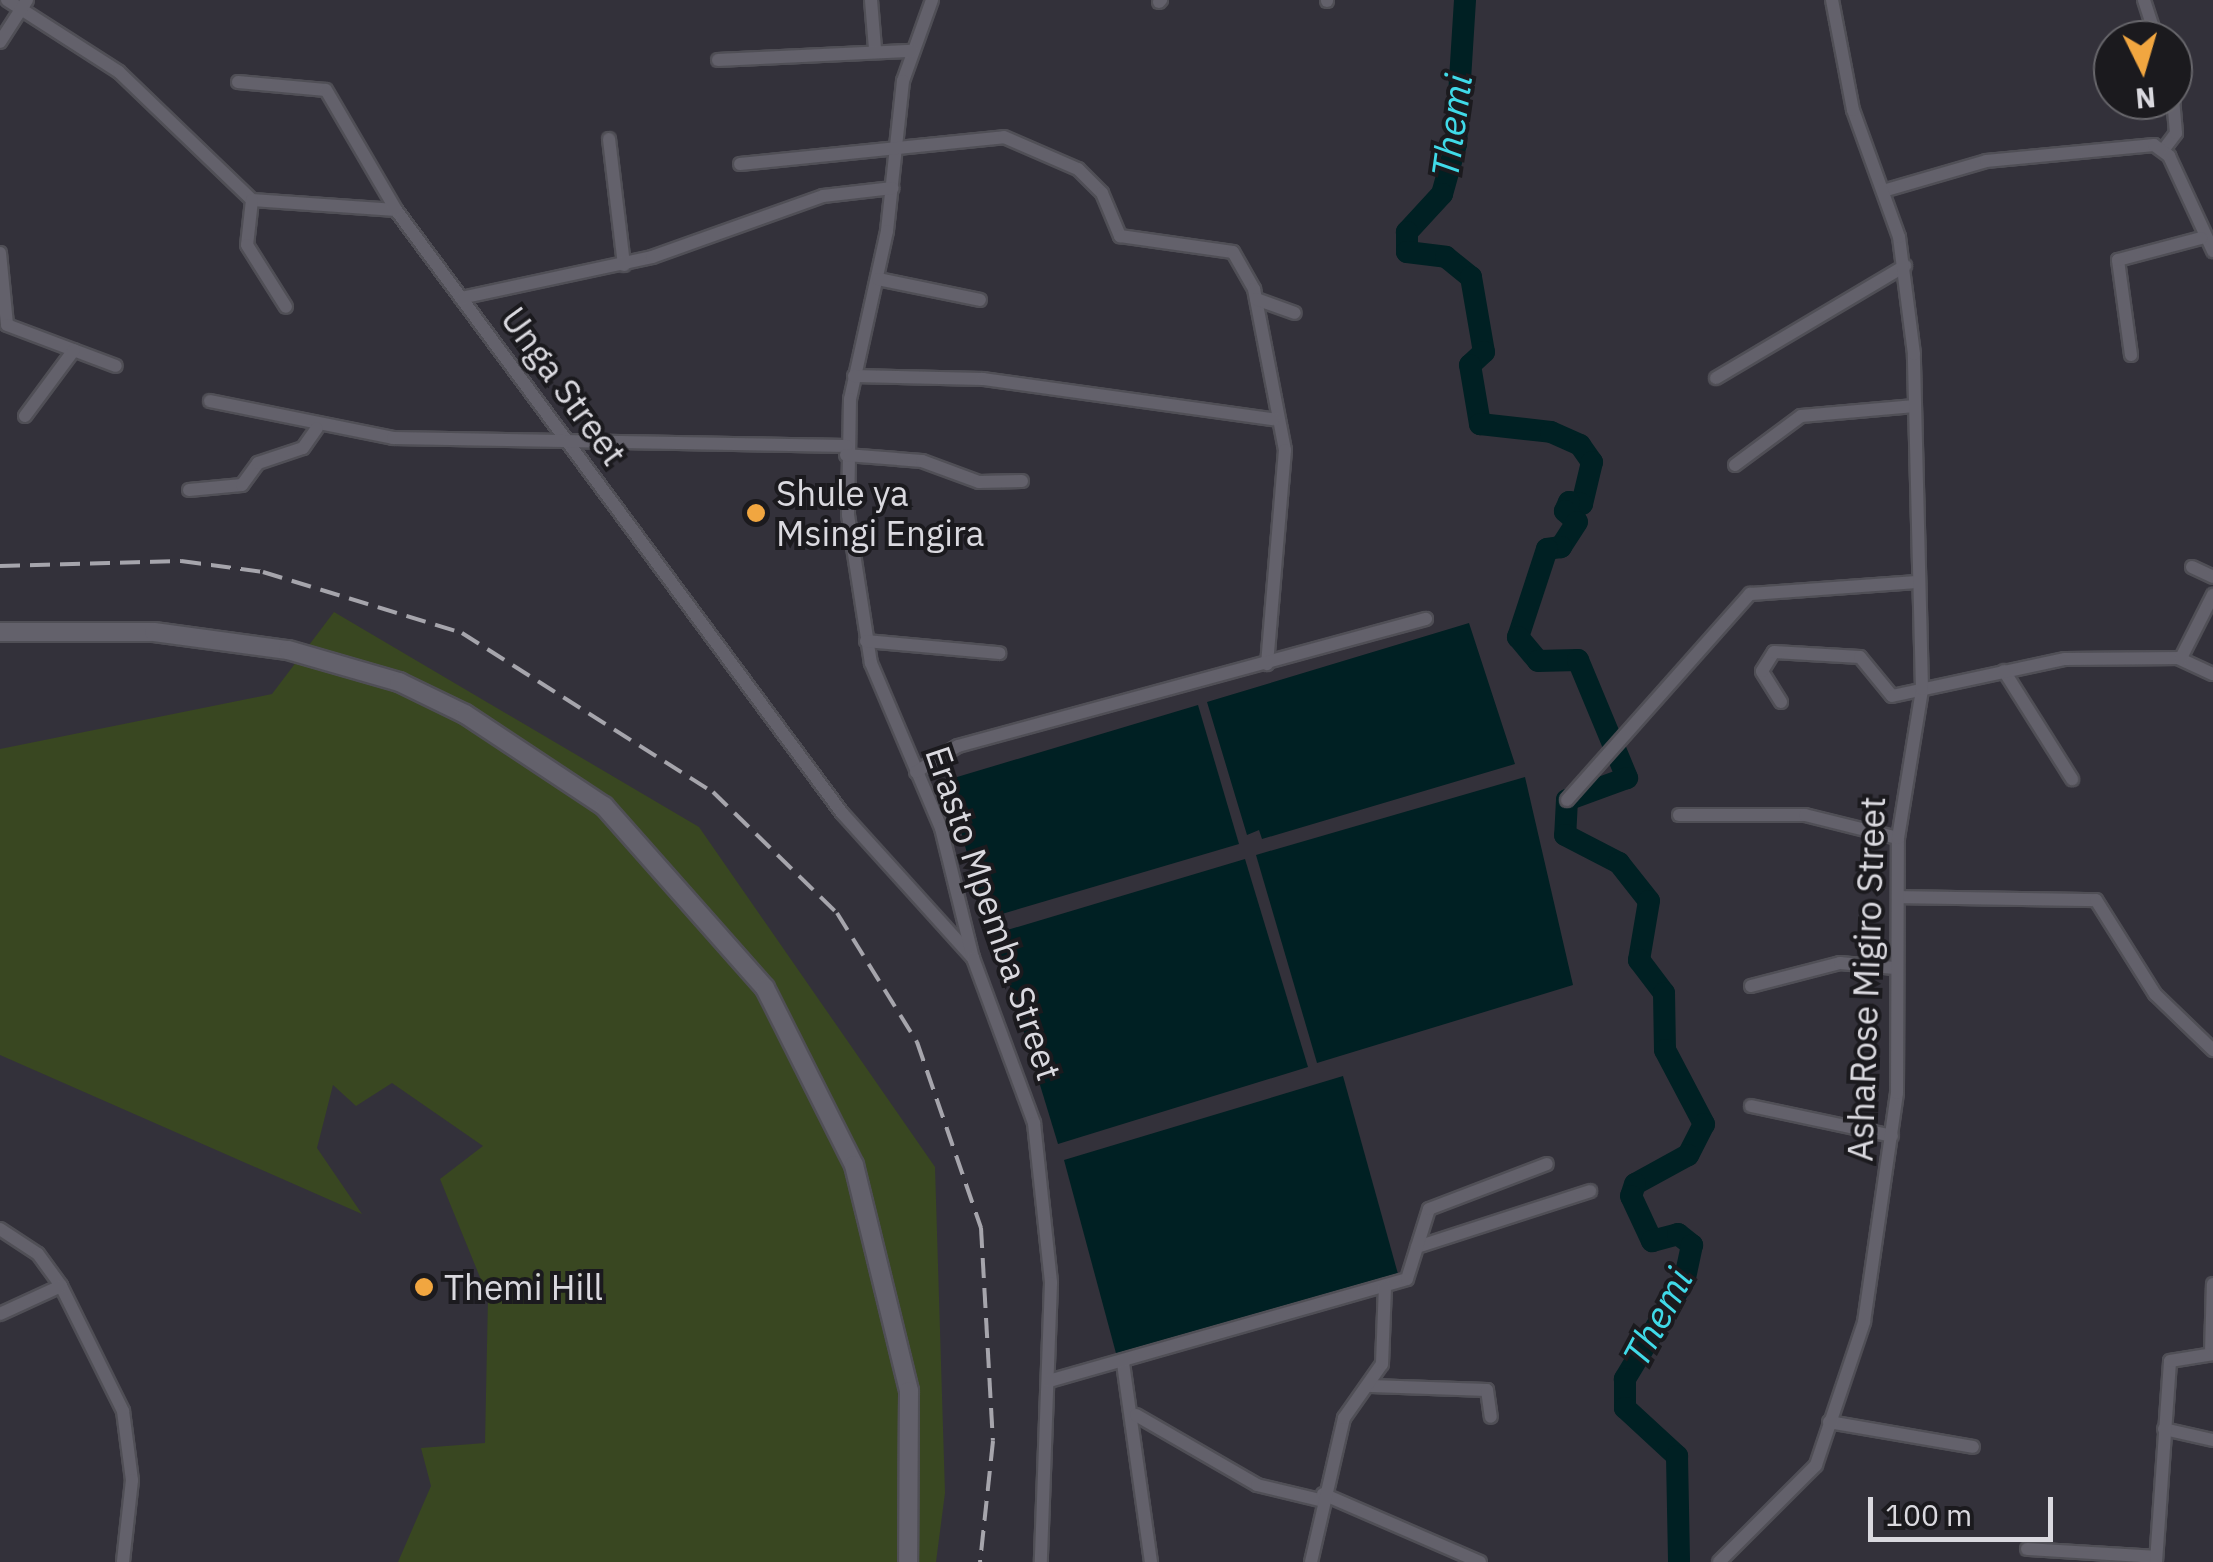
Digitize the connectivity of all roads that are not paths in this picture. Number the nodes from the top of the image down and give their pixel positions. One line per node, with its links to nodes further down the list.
1 (6, 0): 5 (street)
2 (871, 0): 7 (street)
3 (932, 0): 8 (street, Erasto Mpemba Street)
4 (1832, 0): 17 (street, AshaRose Migiro Street)
5 (24, 6): 6 (street); 18 (street)
6 (0, 42)
7 (875, 49): 8 (street); 9 (street)
8 (912, 51): 13 (street, Erasto Mpemba Street)
9 (718, 60)
10 (238, 82): 19 (street, Unga Street)
11 (2175, 120): 14 (street)
12 (610, 139): 23 (street)
13 (897, 149): 15 (street); 16 (street, Erasto Mpemba Street); 27 (street)
14 (2164, 149): 17 (street); 20 (street)
15 (740, 164)
16 (893, 188): 23 (street); 25 (street, Erasto Mpemba Street)
17 (1883, 191): 24 (street, AshaRose Migiro Street)
18 (252, 200): 19 (street); 29 (street)
19 (396, 210): 26 (street, Unga Street)
20 (2201, 238): 21 (street); 32 (street)
21 (2213, 251)
22 (0, 253): 31 (street)
23 (624, 265): 26 (street)
24 (1906, 266): 35 (street); 37 (street, AshaRose Migiro Street)
25 (878, 279): 28 (street); 34 (street, Erasto Mpemba Street)
26 (461, 298): 41 (street, Unga Street)
27 (1256, 299): 30 (street); 39 (street)
28 (980, 300)
29 (286, 307)
30 (1295, 313)
31 (74, 350): 33 (street); 38 (street)
32 (2131, 355)
33 (116, 366)
34 (854, 376): 39 (street); 42 (street, Erasto Mpemba Street)
35 (1716, 378)
36 (210, 400): 40 (street)
37 (1915, 406): 43 (street); 48 (street, AshaRose Migiro Street)
38 (26, 416)
39 (1273, 419): 55 (street)
40 (316, 428): 41 (street); 45 (street)
41 (570, 443): 42 (street); 66 (street, Unga Street)
42 (846, 450): 44 (street); 52 (street, Erasto Mpemba Street)
43 (1735, 464)
44 (1022, 481)
45 (189, 490)
46 (2192, 568): 47 (street)
47 (2213, 577)
48 (1918, 582): 58 (street, AshaRose Migiro Street); 62 (street)
49 (2213, 595): 54 (street)
50 (1426, 619): 55 (street)
51 (0, 632): 94 (street)
52 (866, 641): 53 (street); 60 (street, Erasto Mpemba Street)
53 (999, 653)
54 (2178, 658): 56 (street); 57 (street)
55 (1267, 664): 60 (street)
56 (2004, 671): 58 (street); 61 (street)
57 (2213, 674)
58 (1922, 690): 59 (street); 64 (street, AshaRose Migiro Street)
59 (1782, 702)
60 (916, 772): 66 (street, Erasto Mpemba Street)
61 (2072, 778)
62 (1567, 800)
63 (1679, 815): 64 (street)
64 (1898, 838): 65 (street, AshaRose Migiro Street)
65 (1898, 897): 67 (street, AshaRose Migiro Street); 69 (street)
66 (973, 958): 82 (street, Erasto Mpemba Street)
67 (1896, 968): 68 (street); 71 (street, AshaRose Migiro Street)
68 (1751, 986)
69 (2213, 1050)
70 (1751, 1106): 71 (street)
71 (1892, 1136): 86 (street, AshaRose Migiro Street)
72 (1547, 1164): 75 (street)
73 (1590, 1191): 75 (street)
74 (0, 1229): 77 (street)
75 (1417, 1247): 78 (street)
76 (2213, 1284): 80 (street)
77 (61, 1286): 79 (street); 93 (street)
78 (1385, 1286): 81 (street); 83 (street)
79 (0, 1314)
80 (2212, 1354): 87 (street)
81 (1123, 1363): 82 (street); 84 (street)
82 (1049, 1382): 95 (street, Erasto Mpemba Street)
83 (1372, 1386): 85 (street); 90 (street)
84 (1136, 1415): 90 (street); 96 (street)
85 (1492, 1417)
86 (1829, 1422): 89 (street); 99 (street, AshaRose Migiro Street)
87 (2164, 1429): 88 (street); 92 (street)
88 (2213, 1440)
89 (1973, 1447)
90 (1322, 1497): 97 (street); 98 (street)
91 (2027, 1549): 92 (street)
92 (2156, 1560)
93 (124, 1562)
94 (908, 1562)
95 (1041, 1562)
96 (1151, 1562)
97 (1311, 1562)
98 (1480, 1562)
99 (1719, 1562)

